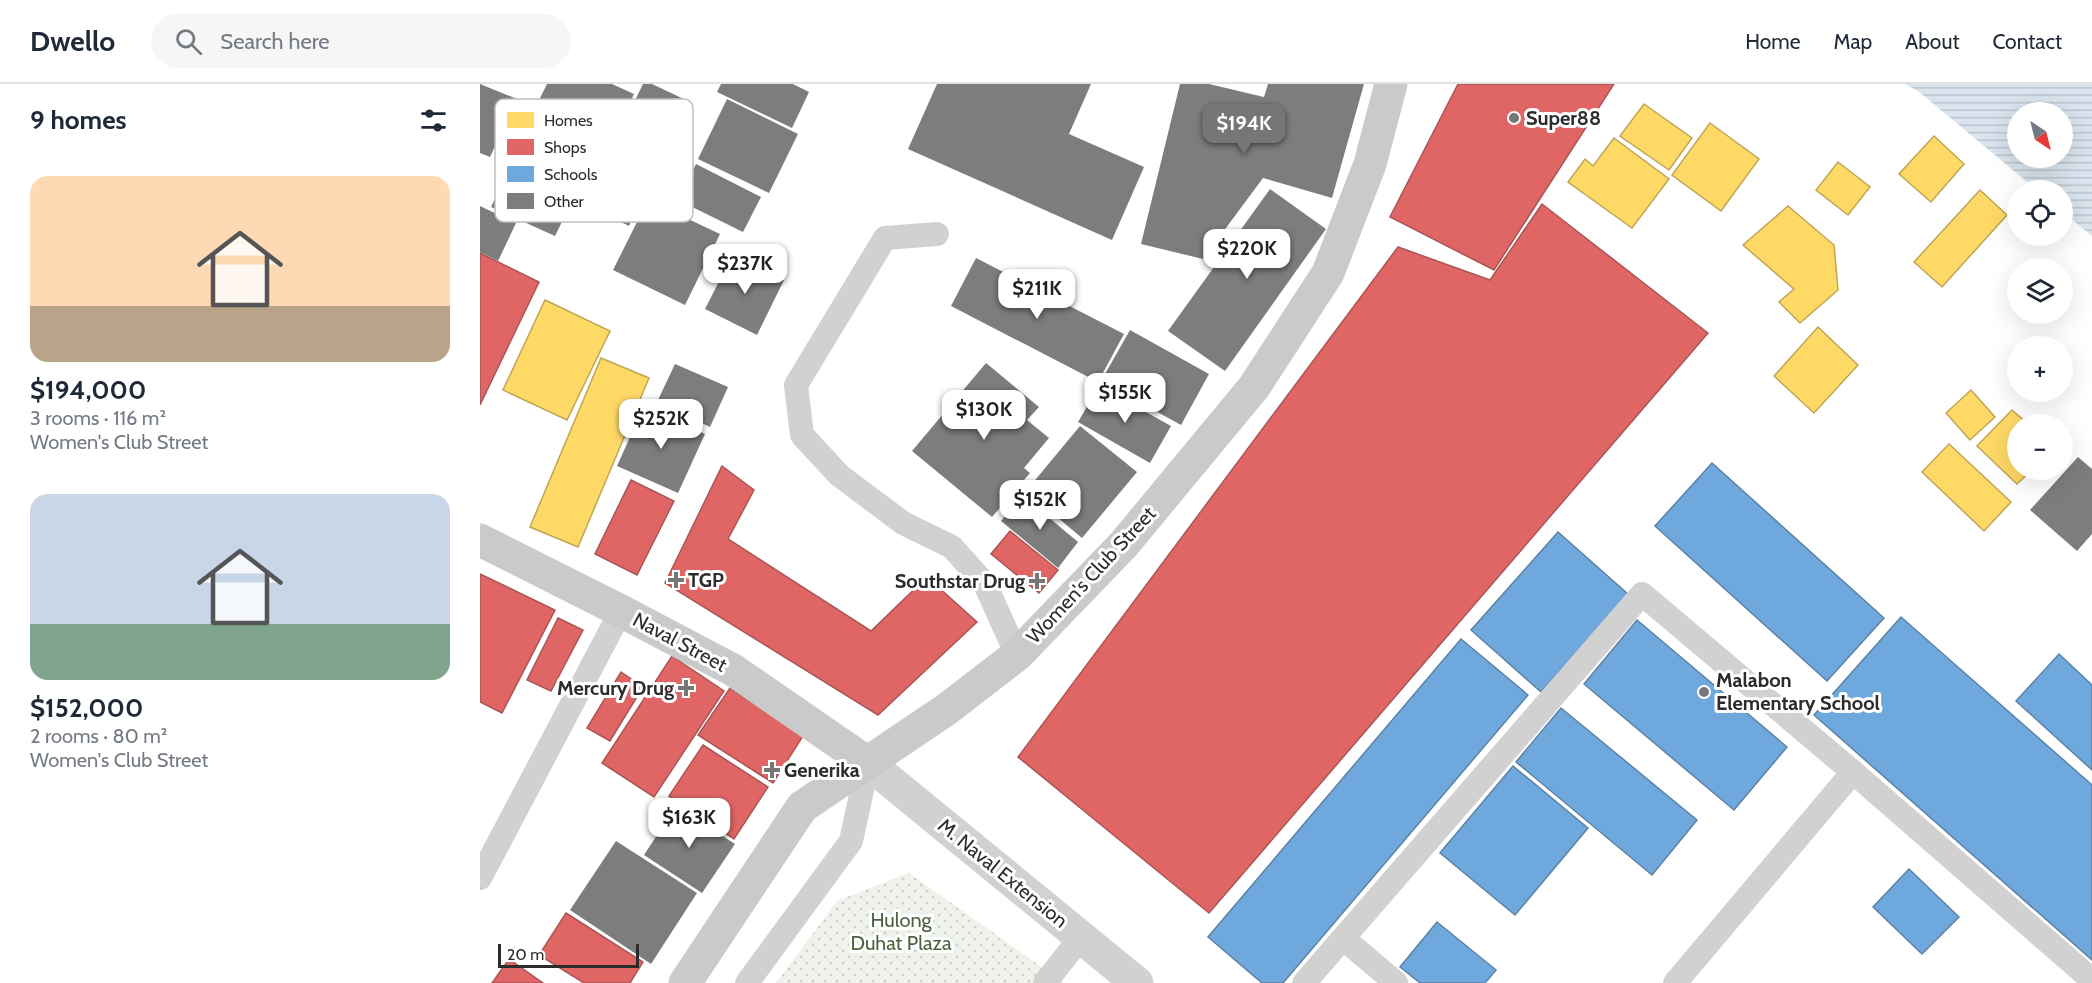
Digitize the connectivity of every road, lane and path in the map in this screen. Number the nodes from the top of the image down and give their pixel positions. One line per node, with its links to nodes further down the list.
1 (1391, 84): 5 (street, Women's Club Street)
2 (937, 234): 5 (lane)
3 (480, 540): 4 (street, Naval Street)
4 (621, 611): 6 (street, Naval Street); 8 (lane)
5 (1017, 655): 6 (street, Women's Club Street)
6 (868, 763): 9 (street, M. Naval Extension); 12 (street, Women's Club Street); 13 (lane)
7 (1853, 772): 10 (lane); 11 (lane); 18 (lane)
8 (480, 878)
9 (1081, 937): 14 (lane); 15 (street, M. Naval Extension)
10 (1344, 939): 16 (lane); 17 (lane)
11 (2092, 980)
12 (685, 983)
13 (747, 983)
14 (1045, 983)
15 (1137, 983)
16 (1304, 983)
17 (1395, 983)
18 (1675, 983)

